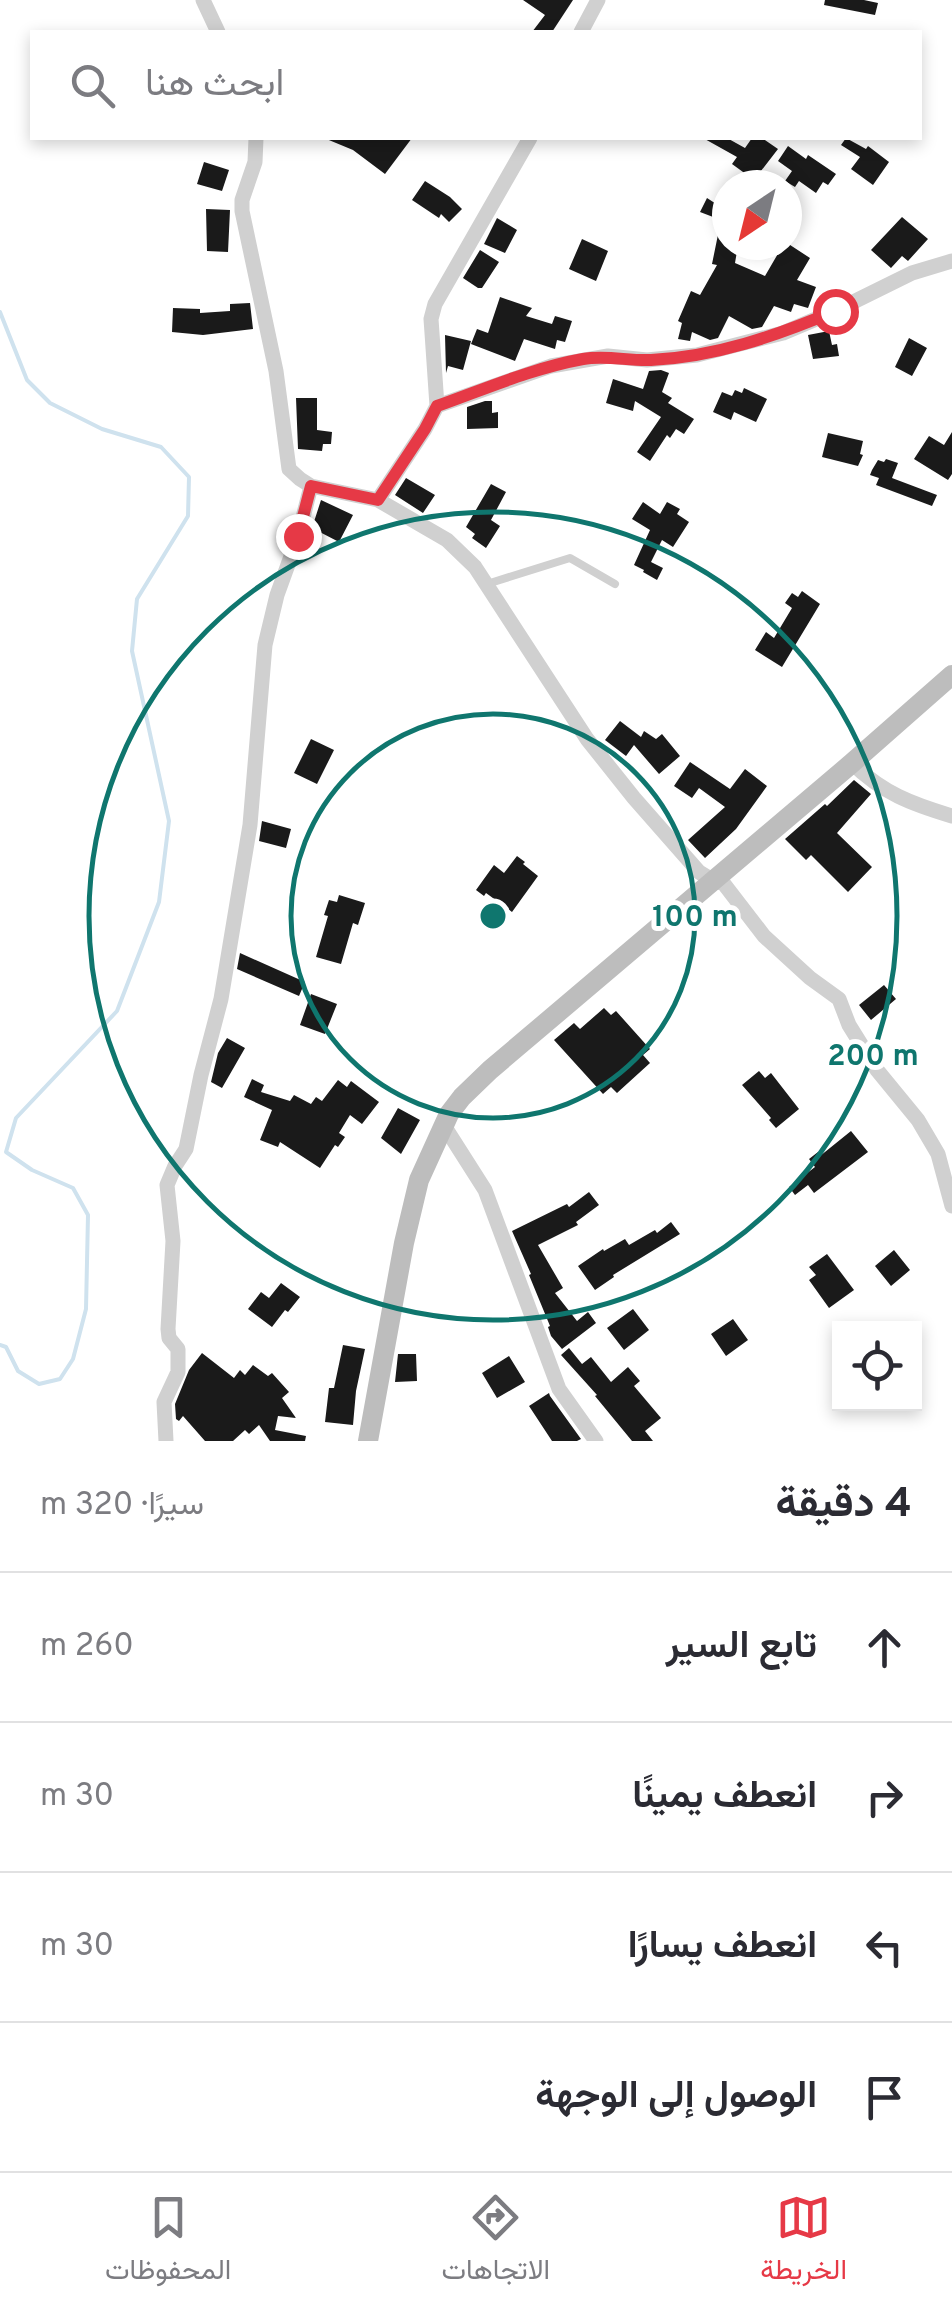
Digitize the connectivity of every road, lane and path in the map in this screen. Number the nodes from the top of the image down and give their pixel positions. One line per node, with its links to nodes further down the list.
1 (203, 0): 3 (street)
2 (598, 0): 4 (street)
3 (217, 30)
4 (583, 30)
5 (256, 140): 9 (street)
6 (529, 140): 8 (street)
7 (952, 261): 8 (street)
8 (437, 406): 10 (street)
9 (311, 486): 10 (street); 19 (street)
10 (378, 500): 11 (street)
11 (487, 584): 12 (lane); 16 (street)
12 (615, 584)
13 (952, 675): 14 (main road)
14 (852, 763): 15 (street); 16 (main road)
15 (952, 816)
16 (712, 880): 17 (main road); 18 (street)
17 (443, 1124): 20 (main road); 21 (street)
18 (952, 1206)
19 (166, 1441)
20 (368, 1441)
21 (596, 1441)

